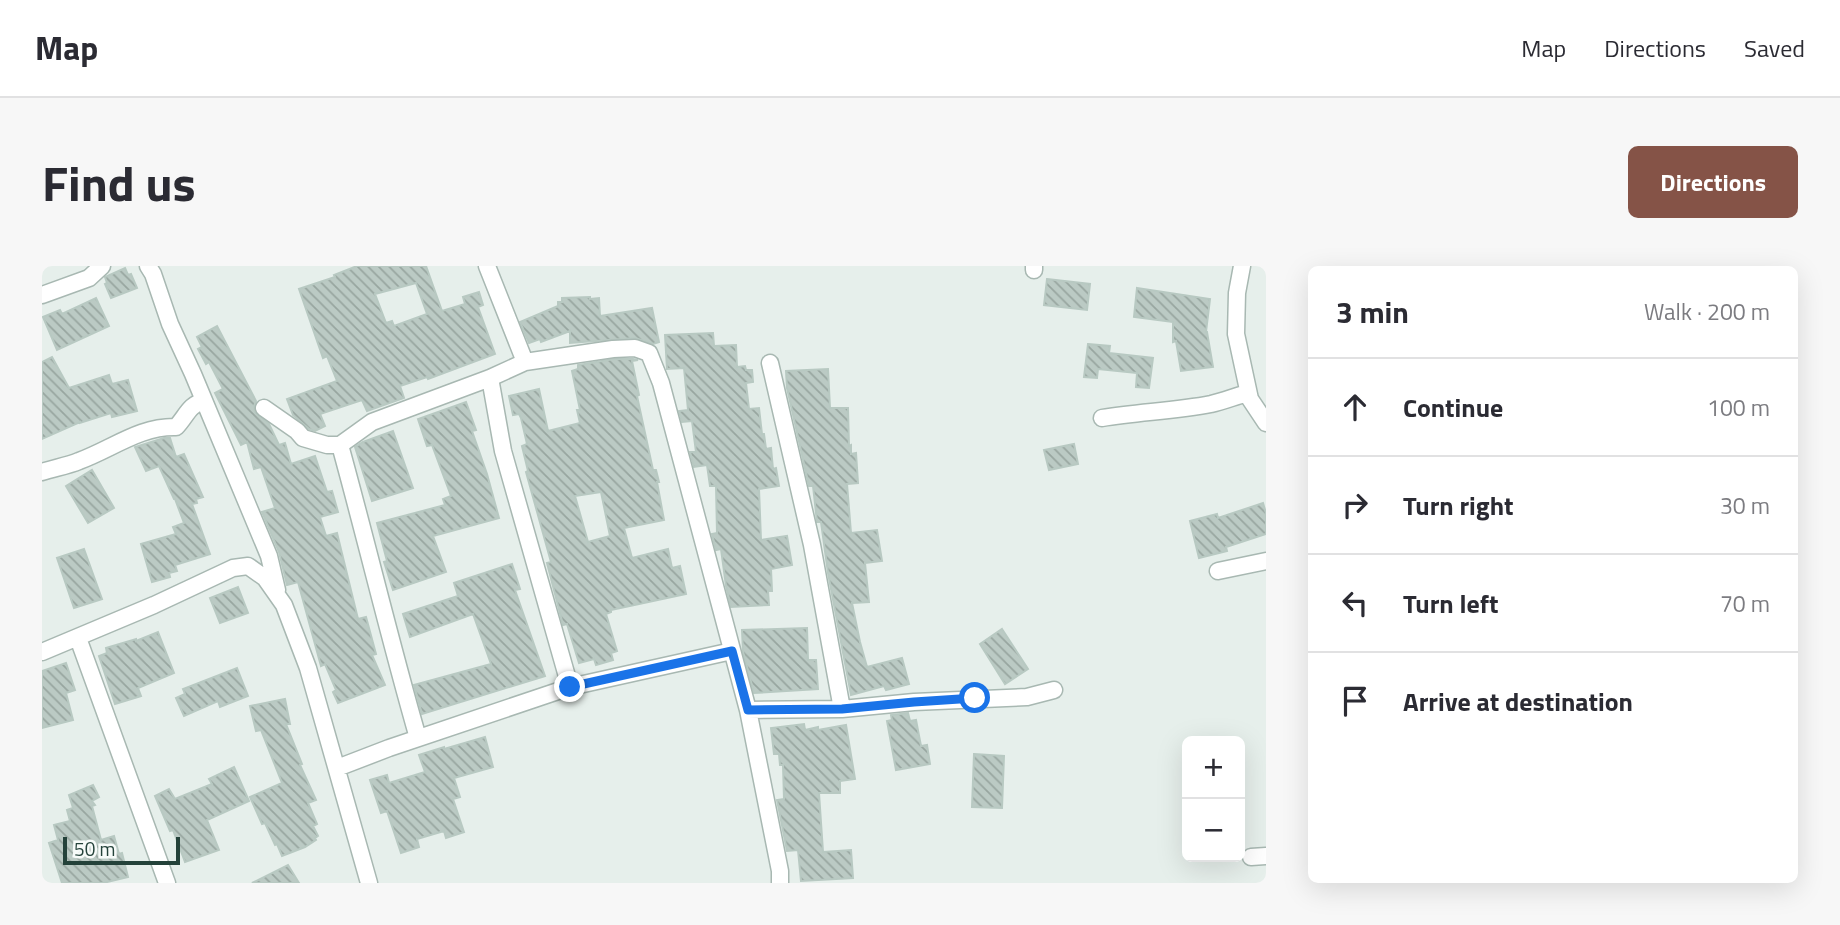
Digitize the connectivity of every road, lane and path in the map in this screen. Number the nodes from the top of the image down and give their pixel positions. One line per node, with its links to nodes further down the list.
1 (102, 266): 6 (street)
2 (135, 266): 5 (street)
3 (487, 266): 7 (street)
4 (1242, 266): 10 (street)
5 (150, 270): 11 (street)
6 (42, 295)
7 (525, 362): 9 (street); 21 (street)
8 (770, 363): 25 (street)
9 (490, 378): 15 (street); 23 (street)
10 (1248, 393): 13 (street); 14 (street)
11 (204, 401): 16 (street); 19 (street)
12 (264, 408): 15 (street)
13 (1102, 418)
14 (1266, 423)
15 (340, 445): 27 (street)
16 (42, 472)
17 (1266, 561): 18 (street)
18 (1219, 571)
19 (280, 599): 20 (street); 28 (street)
20 (78, 638): 22 (street); 29 (street)
21 (732, 651): 23 (street); 26 (street)
22 (42, 652)
23 (570, 687): 27 (street)
24 (1054, 690): 25 (street)
25 (842, 709): 26 (street)
26 (748, 710): 31 (street)
27 (418, 738): 28 (street)
28 (338, 768): 30 (street)
29 (167, 883)
30 (369, 883)
31 (780, 883)

